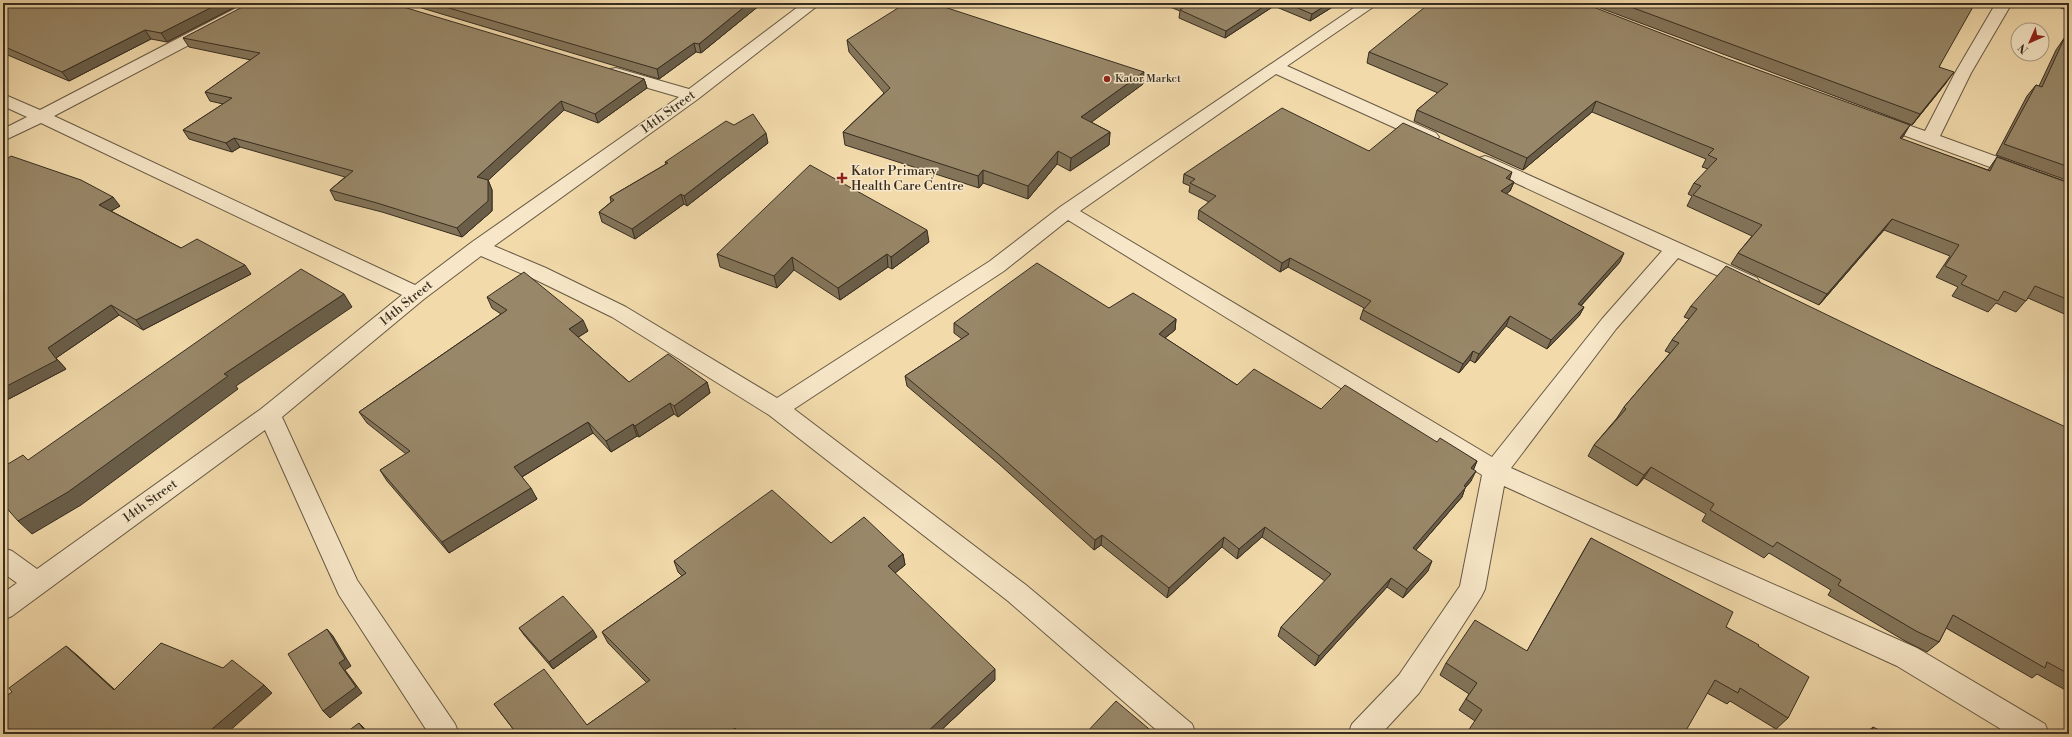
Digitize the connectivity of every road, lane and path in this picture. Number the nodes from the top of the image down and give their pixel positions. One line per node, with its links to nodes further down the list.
1 (258, 3): 12 (street)
2 (813, 3): 9 (street, 14th Street)
3 (1371, 3): 7 (street)
4 (2004, 3): 14 (street)
5 (2062, 3): 6 (street)
6 (2069, 5)
7 (1275, 67): 15 (street); 18 (street)
8 (602, 68): 9 (street)
9 (692, 95): 19 (street, 14th Street)
10 (3, 99): 12 (street)
11 (1863, 114): 14 (street)
12 (42, 117): 13 (street); 22 (street)
13 (3, 136)
14 (1930, 139): 17 (street)
15 (1447, 144)
16 (1468, 154): 20 (street)
17 (2069, 190)
18 (1067, 211): 23 (street); 25 (street)
19 (478, 247): 22 (street, 14th Street); 23 (street)
20 (1676, 248): 21 (street); 25 (street)
21 (1769, 292)
22 (417, 294): 24 (street, 14th Street)
23 (777, 409): 30 (street)
24 (269, 415): 27 (street, 14th Street); 29 (street)
25 (1495, 471): 31 (street); 32 (street)
26 (3, 559): 27 (street)
27 (37, 583): 28 (street, 14th Street)
28 (3, 608)
29 (445, 734)
30 (1182, 734)
31 (1362, 734)
32 (2035, 734)

